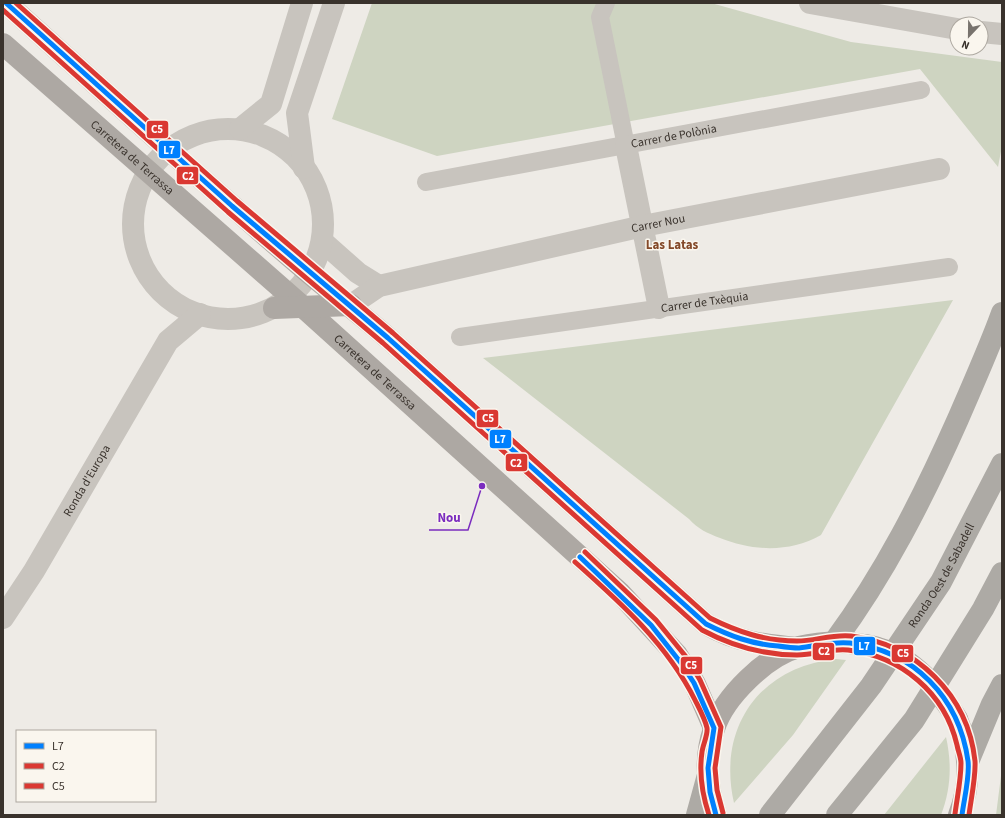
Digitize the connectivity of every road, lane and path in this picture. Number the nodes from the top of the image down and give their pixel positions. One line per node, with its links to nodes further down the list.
1 (302, 3): 11 (street)
2 (334, 3): 14 (street)
3 (606, 3): 12 (street)
4 (810, 3): 6 (street)
5 (7, 9): 13 (main road)
6 (949, 28)
7 (989, 33): 8 (street)
8 (1002, 34)
9 (3, 44): 16 (main road, Carretera de Terrassa)
10 (921, 90): 12 (street, Carrer de Polònia)
11 (240, 129): 13 (street); 14 (street)
12 (626, 146): 17 (street, Carrer de Polònia); 18 (street)
13 (168, 150): 16 (street); 21 (main road)
14 (305, 169): 19 (street)
15 (939, 169): 18 (street, Carrer Nou)
16 (148, 171): 23 (street); 24 (main road, Carretera de Terrassa)
17 (426, 182)
18 (643, 226): 22 (street, Carrer Nou); 26 (street)
19 (323, 242): 21 (street); 22 (street)
20 (949, 267): 26 (street, Carrer de Txèquia)
21 (310, 274): 24 (street); 25 (main road)
22 (379, 286): 25 (street, Carrer Nou)
23 (168, 300): 28 (street); 30 (street)
24 (289, 304): 25 (main road); 28 (street); 37 (main road, Carretera de Terrassa)
25 (351, 305): 35 (main road)
26 (658, 308): 29 (street, Carrer de Txèquia)
27 (1002, 313): 34 (highway)
28 (200, 314): 30 (street, Ronda d'Europa)
29 (460, 337)
30 (168, 342): 33 (street, Ronda d'Europa)
31 (1002, 464): 43 (highway, Ronda Oest de Sabadell)
32 (1002, 573): 44 (highway)
33 (3, 618)
34 (842, 643): 35 (main road); 38 (main road, bridge)
35 (798, 648): 37 (main road)
36 (1002, 686): 38 (highway)
37 (714, 728): 39 (main road)
38 (968, 762): 40 (main road)
39 (708, 775): 41 (highway); 42 (main road)
40 (960, 814)
41 (697, 815)
42 (716, 815)
43 (770, 815)
44 (837, 815)

